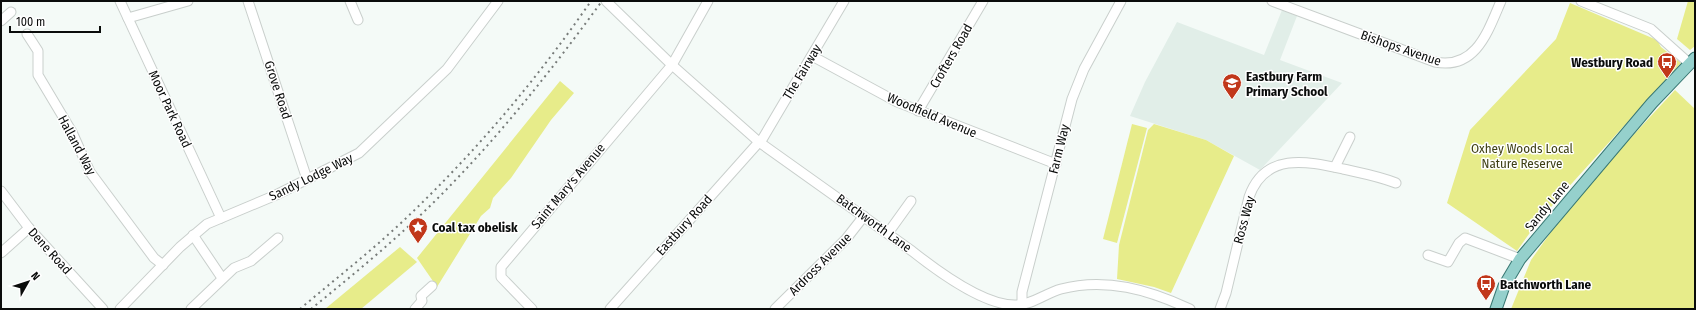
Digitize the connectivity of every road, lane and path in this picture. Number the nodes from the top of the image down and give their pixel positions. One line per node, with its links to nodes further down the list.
1 (120, 1): 15 (street, Moor Park Road)
2 (188, 1): 15 (street)
3 (248, 1): 27 (street, Grove Road)
4 (350, 1): 16 (street)
5 (498, 1): 27 (street, Sandy Lodge Way)
6 (606, 1): 21 (street, Batchworth Lane)
7 (708, 1): 21 (street, Saint Mary's Avenue)
8 (844, 1): 19 (street, The Fairway)
9 (983, 1): 22 (street, Crofters Road)
10 (1121, 1): 25 (street, Farm Way)
11 (1272, 1): 12 (street, Bishops Avenue)
12 (1500, 1)
13 (1581, 1): 20 (street)
14 (11, 12): 17 (street)
15 (128, 18): 32 (street, Moor Park Road)
16 (358, 20)
17 (1, 21)
18 (27, 34): 40 (street, Halland Way)
19 (812, 56): 22 (street, Woodfield Avenue); 24 (street, The Fairway)
20 (1692, 61): 39 (main road, Sandy Lane)
21 (672, 65): 24 (street, Batchworth Lane); 48 (street, Saint Mary's Avenue)
22 (918, 111): 25 (street, Woodfield Avenue)
23 (1350, 137): 26 (street)
24 (760, 142): 31 (street, Batchworth Lane); 49 (street, Eastbury Road)
25 (1056, 164): 43 (street, Farm Way)
26 (1335, 167): 28 (street, Ross Way); 52 (street, Ross Way)
27 (307, 179): 32 (street, Sandy Lodge Way)
28 (1396, 183)
29 (1, 191): 33 (street, Dene Road)
30 (911, 201): 34 (street)
31 (864, 216): 34 (street, Batchworth Lane); 50 (street, Ardross Avenue)
32 (221, 218): 35 (street, Sandy Lodge Way)
33 (29, 228): 37 (street); 44 (street, Dene Road)
34 (888, 233): 43 (street, Batchworth Lane)
35 (193, 235): 40 (street, Sandy Lodge Way); 41 (street)
36 (278, 238): 41 (street)
37 (1, 253)
38 (1428, 255): 39 (street)
39 (1520, 260): 53 (main road, Sandy Lane)
40 (163, 265): 45 (street, Sandy Lodge Way)
41 (222, 278): 46 (street)
42 (432, 286): 47 (street)
43 (1021, 307): 51 (street, Batchworth Lane)
44 (103, 309)
45 (120, 309)
46 (191, 309)
47 (414, 309)
48 (532, 309)
49 (610, 309)
50 (775, 309)
51 (1190, 309)
52 (1220, 309)
53 (1496, 309)

